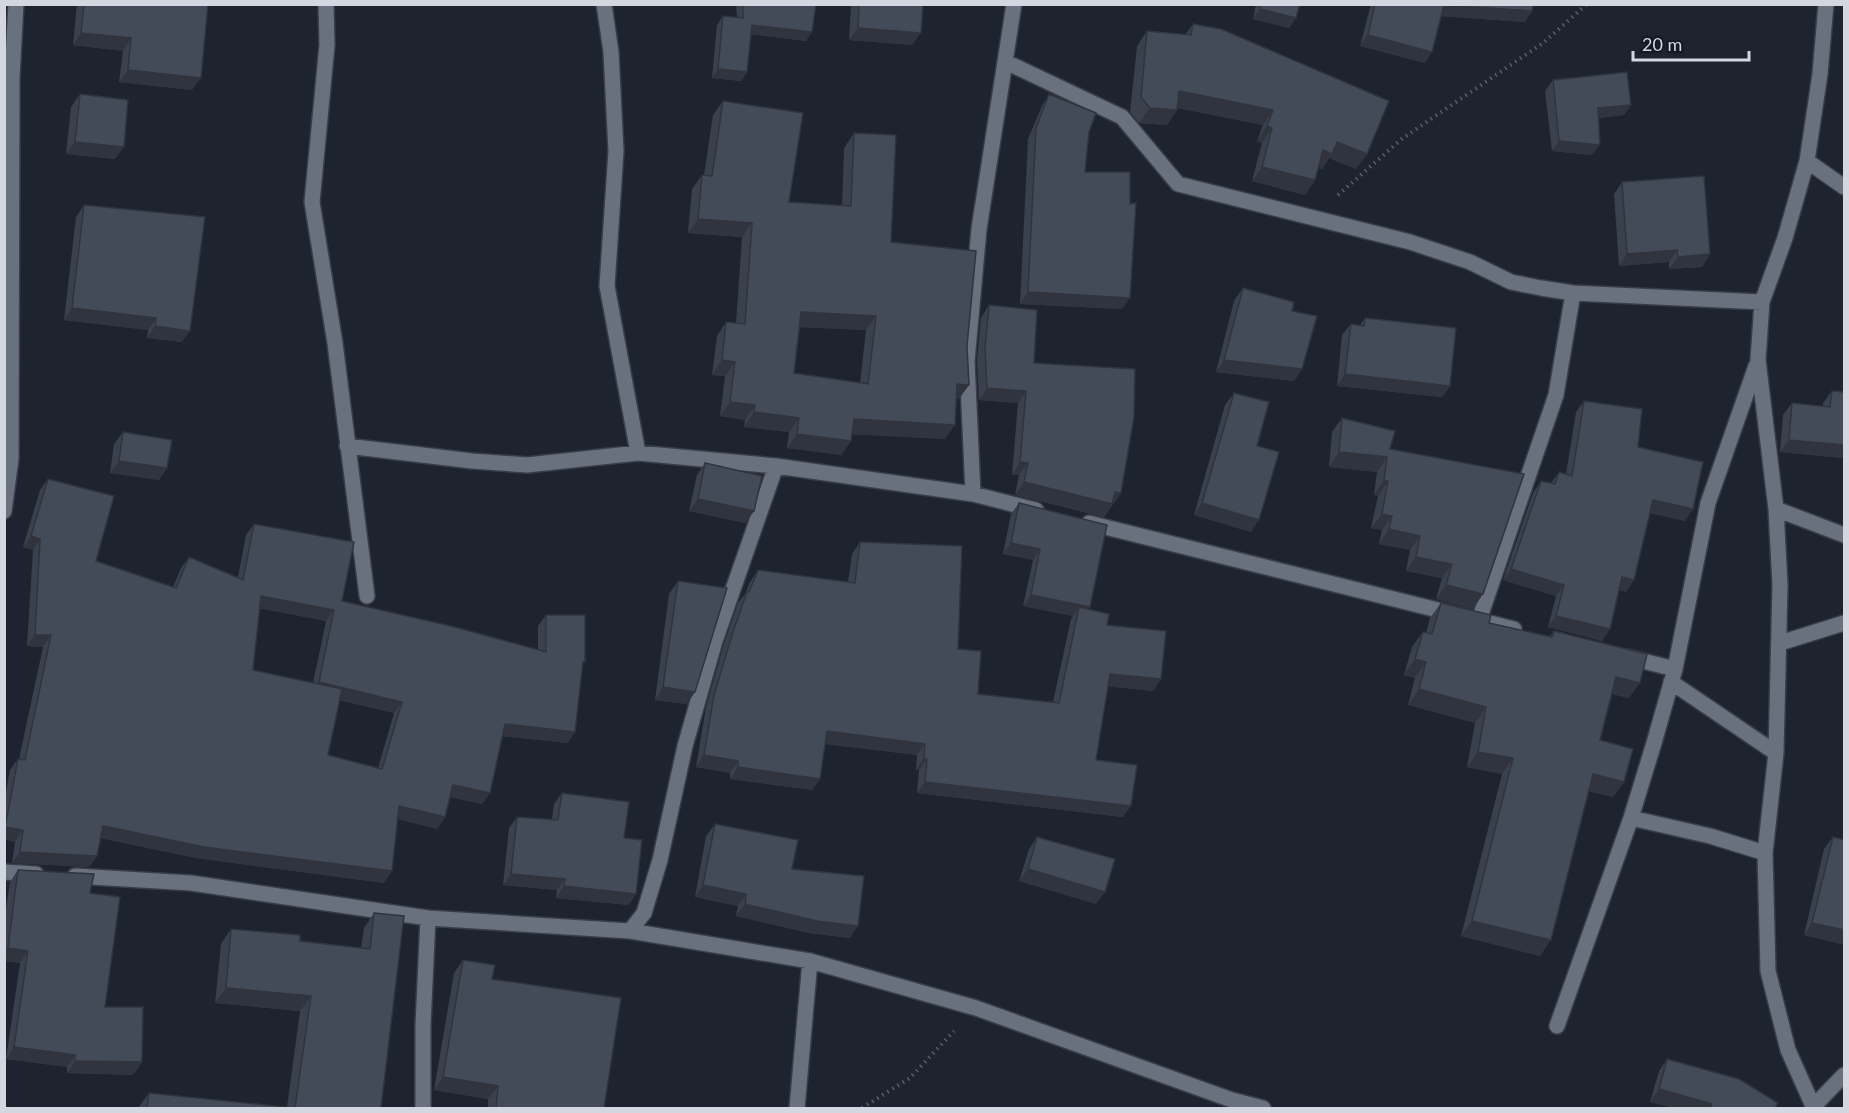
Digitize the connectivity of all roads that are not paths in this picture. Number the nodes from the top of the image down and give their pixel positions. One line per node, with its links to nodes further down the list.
1 (16, 4): 17 (street)
2 (326, 4): 12 (street)
3 (604, 4): 13 (street)
4 (1014, 4): 6 (street)
5 (1826, 4): 7 (street)
6 (1006, 62): 9 (street); 15 (street)
7 (1808, 161): 8 (street); 10 (street)
8 (1845, 187)
9 (1573, 293): 10 (street); 22 (street)
10 (1762, 302): 11 (street)
11 (1758, 360): 16 (street); 27 (street)
12 (347, 446): 13 (street); 21 (street)
13 (638, 453): 14 (street)
14 (776, 466): 15 (street); 33 (street)
15 (973, 494): 18 (street)
16 (1776, 509): 20 (street); 25 (street)
17 (4, 511)
18 (1053, 514)
19 (1076, 519): 22 (street)
20 (1845, 535)
21 (367, 596)
22 (1479, 620): 24 (street)
23 (1845, 623): 25 (street)
24 (1525, 632)
25 (1780, 643): 28 (street)
26 (1617, 654): 27 (street)
27 (1673, 675): 28 (street); 29 (street)
28 (1776, 753): 30 (street)
29 (1631, 818): 30 (street); 35 (street)
30 (1766, 853): 37 (street)
31 (4, 872): 32 (street)
32 (428, 918): 33 (street); 38 (street)
33 (630, 931): 34 (street)
34 (810, 961): 39 (street); 40 (street)
35 (1557, 1026)
36 (1845, 1075): 37 (street)
37 (1812, 1107)
38 (423, 1108)
39 (797, 1108)
40 (1263, 1108)

